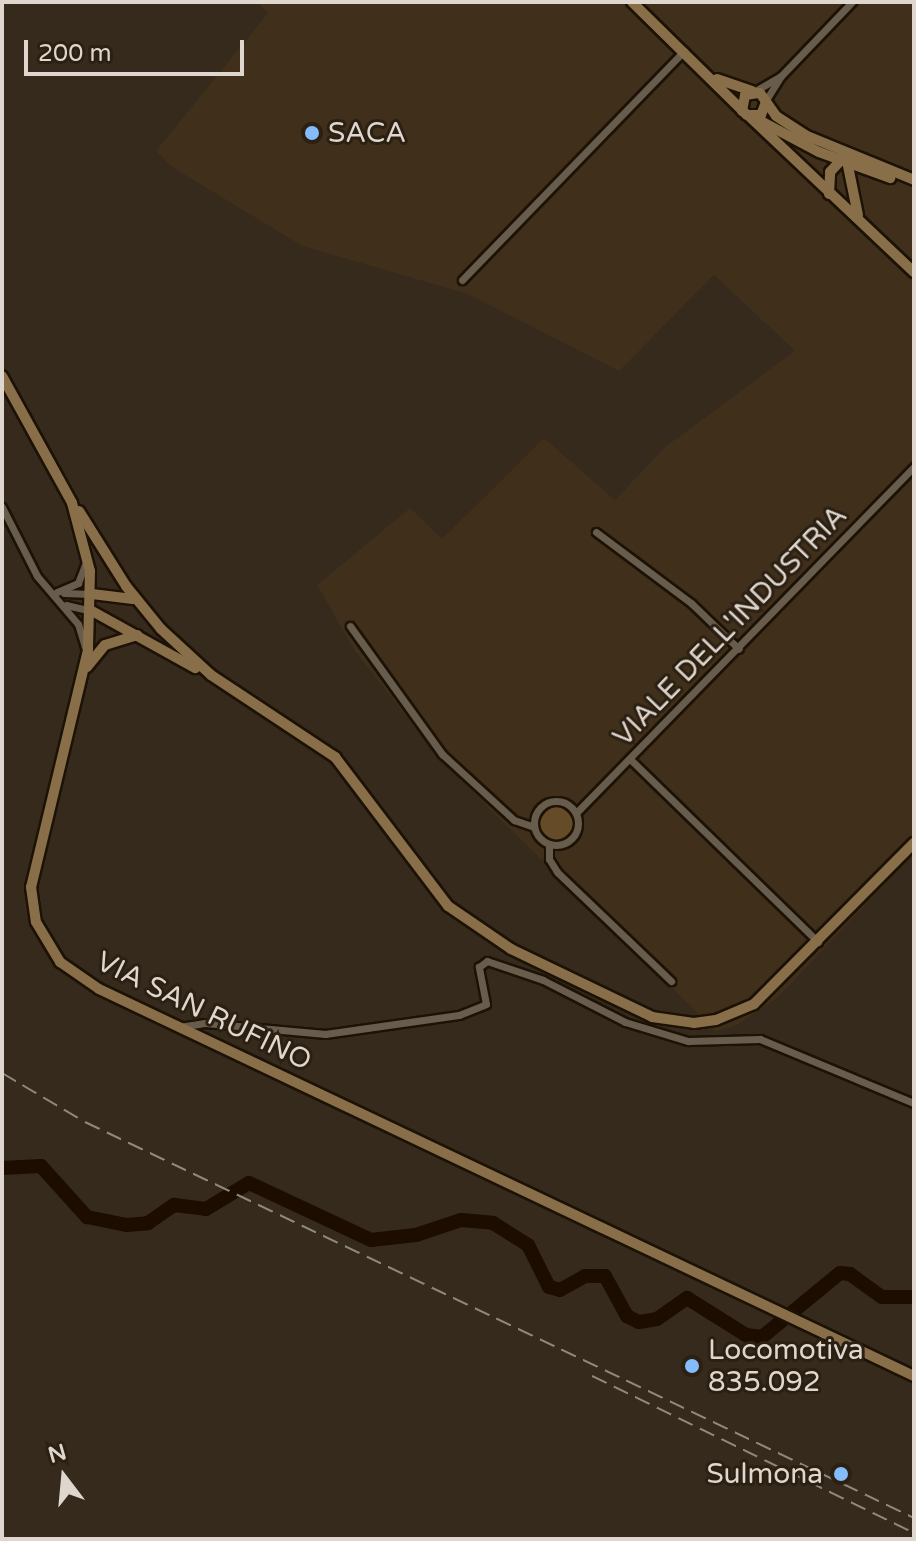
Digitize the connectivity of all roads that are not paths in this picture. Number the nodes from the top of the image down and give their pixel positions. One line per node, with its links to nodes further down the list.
1 (632, 2): 3 (main road)
2 (852, 2): 4 (street)
3 (684, 51): 5 (main road); 16 (street)
4 (781, 76): 6 (street); 7 (street)
5 (712, 77): 6 (main road); 8 (main road)
6 (753, 91): 7 (main road); 8 (main road)
7 (766, 101): 8 (main road); 9 (main road)
8 (748, 115): 9 (main road); 13 (main road)
9 (845, 161): 10 (main road); 11 (main road); 12 (main road); 13 (main road)
10 (877, 174): 11 (main road); 12 (main road)
11 (914, 182)
12 (851, 192): 14 (main road)
13 (829, 194): 14 (main road)
14 (869, 229): 15 (main road)
15 (914, 272)
16 (462, 280)
17 (2, 376): 19 (main road, VIA SAN RUFINO)
18 (914, 467): 29 (street, VIALE DELL'INDUSTRIA)
19 (72, 503): 22 (main road, VIA SAN RUFINO); 25 (main road)
20 (2, 507): 24 (street)
21 (596, 532): 29 (street)
22 (87, 554): 23 (main road, VIA SAN RUFINO); 24 (street)
23 (92, 594): 24 (street); 25 (main road); 26 (main road, VIA SAN RUFINO)
24 (57, 596): 26 (street); 30 (street)
25 (138, 602): 31 (main road)
26 (92, 611): 28 (main road); 30 (main road, VIA SAN RUFINO)
27 (350, 626): 35 (street)
28 (142, 636): 31 (main road); 32 (main road)
29 (739, 649): 33 (street, VIALE DELL'INDUSTRIA)
30 (87, 656): 32 (main road, VIA SAN RUFINO)
31 (211, 675): 40 (main road)
32 (82, 676): 41 (main road, VIA SAN RUFINO)
33 (631, 760): 34 (street, VIALE DELL'INDUSTRIA); 38 (street)
34 (576, 813): 35 (street); 37 (street)
35 (534, 827): 37 (street)
36 (914, 843): 38 (main road)
37 (549, 844): 39 (street)
38 (818, 942): 40 (main road)
39 (671, 981)
40 (675, 1023): 42 (street)
41 (179, 1027): 42 (street); 44 (main road, VIA SAN RUFINO)
42 (671, 1037): 43 (street)
43 (914, 1103)
44 (914, 1376)

